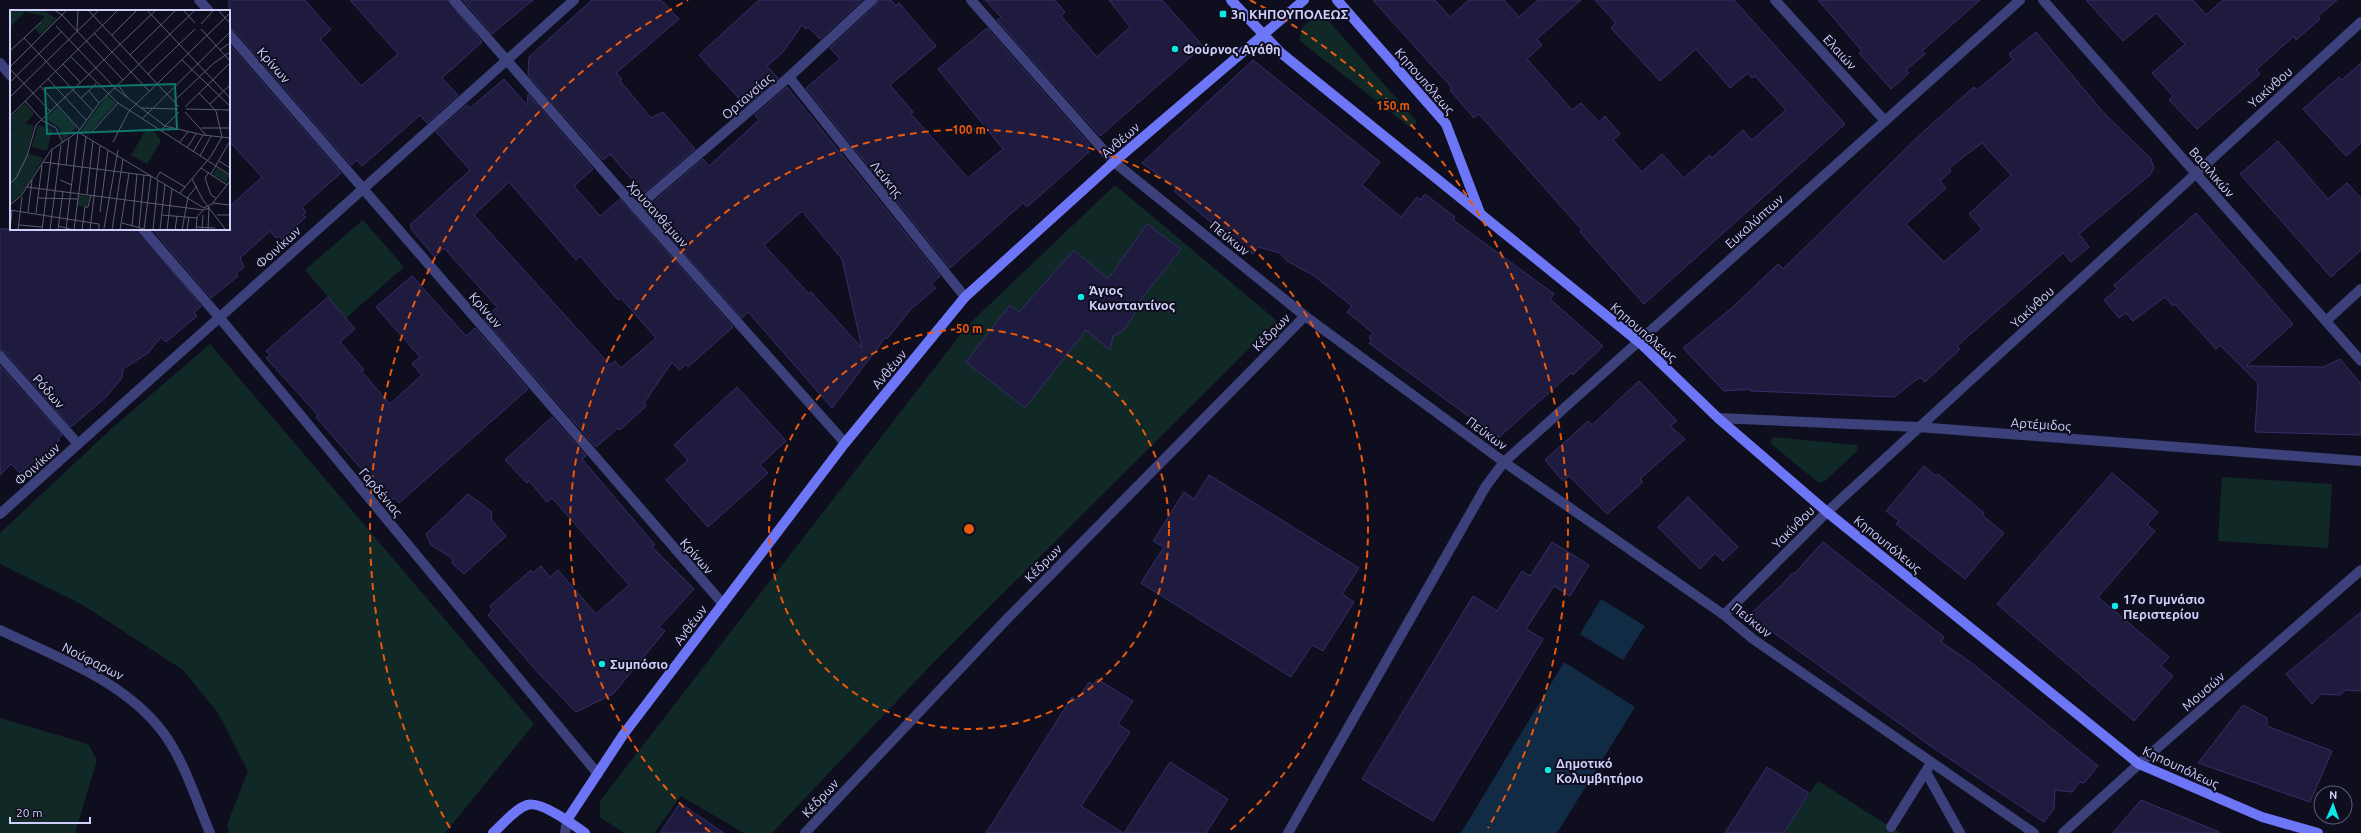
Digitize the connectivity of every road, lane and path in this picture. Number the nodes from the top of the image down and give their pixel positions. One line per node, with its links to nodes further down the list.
1 (199, 0): 12 (street)
2 (454, 0): 16 (street, Χρυσανθέμων)
3 (574, 0): 16 (street, Φοινίκων)
4 (872, 0): 19 (street, Ορτανσίας)
5 (971, 0): 21 (street, Πεύκων)
6 (1231, 0): 14 (street, Κηπουπόλεως)
7 (1304, 0): 14 (street, Ανθέων)
8 (1337, 0): 25 (street, Κηπουπόλεως)
9 (1775, 0): 20 (street, Ελαιών)
10 (2020, 0): 20 (street, Ευκαλύπτων)
11 (2043, 0): 22 (street, Βασιλικών)
12 (208, 10)
13 (2361, 22): 22 (street, Υακίνθου)
14 (1262, 34): 21 (street, Ανθέων); 25 (street, Κηπουπόλεως)
15 (230, 35): 23 (street, Κρίνων)
16 (507, 60): 23 (street, Φοινίκων); 24 (street, Χρυσανθέμων)
17 (0, 63): 18 (street)
18 (10, 75)
19 (789, 77): 24 (street, Ορτανσίας); 28 (street, Λεύκης)
20 (1885, 121): 32 (street, Ευκαλύπτων)
21 (1114, 162): 28 (street, Ανθέων); 29 (street, Πεύκων)
22 (2196, 174): 31 (street, Βασιλικών); 36 (street, Υακίνθου)
23 (364, 187): 30 (street, Φοινίκων); 44 (street, Κρίνων)
24 (636, 208): 37 (street, Χρυσανθέμων)
25 (1481, 214): 32 (street, Κηπουπόλεως)
26 (144, 230): 30 (street, Γαρδένιας)
27 (2361, 289): 31 (street)
28 (965, 297): 37 (street, Ανθέων)
29 (1306, 316): 40 (street, Πεύκων); 57 (street, Κέδρων)
30 (219, 317): 38 (street, Φοινίκων); 50 (street, Γαρδένιας)
31 (2326, 321): 34 (street, Βασιλικών)
32 (1639, 342): 35 (street, Κηπουπόλεως); 40 (street, Ευκαλύπτων)
33 (0, 356): 38 (street, Ρόδων)
34 (2361, 361)
35 (1718, 418): 36 (street, Αρτέμιδος); 41 (street, Κηπουπόλεως)
36 (1918, 428): 39 (street, Αρτέμιδος); 41 (street, Υακίνθου)
37 (845, 443): 44 (street, Ανθέων)
38 (78, 444): 42 (street, Φοινίκων)
39 (2361, 460)
40 (1504, 462): 45 (street, Πεύκων); 58 (street, Ευκαλύπτων)
41 (1827, 512): 45 (street, Υακίνθου); 48 (street, Κηπουπόλεως)
42 (0, 514)
43 (2361, 570): 48 (street, Μουσών)
44 (723, 604): 50 (street, Ανθέων)
45 (1724, 615): 47 (street, Πεύκων)
46 (0, 630): 53 (street, Νούφαρων)
47 (1931, 763): 49 (street); 60 (street, Πεύκων)
48 (2139, 764): 61 (street, Μουσών); 62 (street, Κηπουπόλεως)
49 (1926, 772): 52 (street); 59 (street)
50 (598, 774): 51 (street, Ανθέων)
51 (567, 820): 54 (street); 55 (street); 56 (street)
52 (1891, 827)
53 (210, 833)
54 (494, 833)
55 (565, 833)
56 (585, 833)
57 (805, 833)
58 (1288, 833)
59 (1960, 833)
60 (2034, 833)
61 (2063, 833)
62 (2318, 833)

